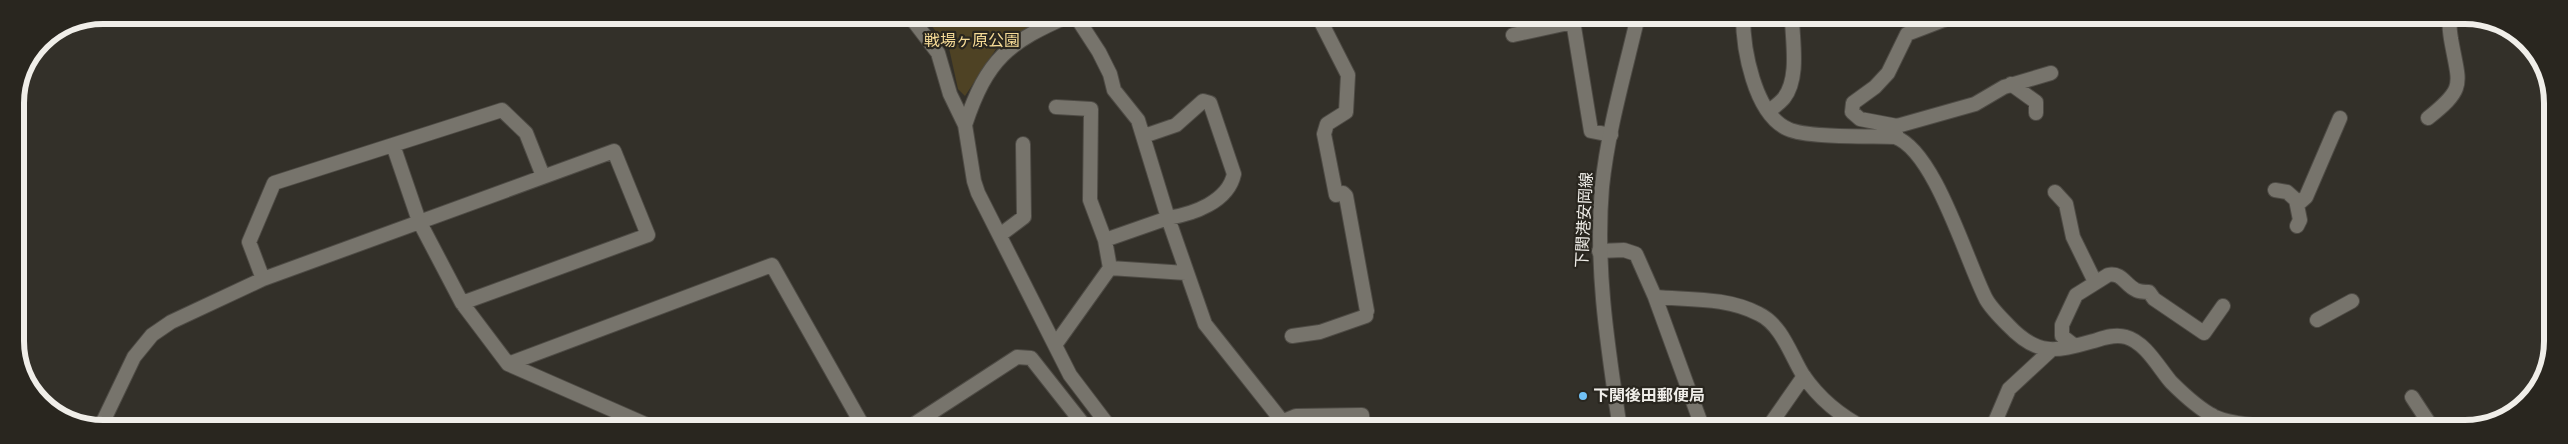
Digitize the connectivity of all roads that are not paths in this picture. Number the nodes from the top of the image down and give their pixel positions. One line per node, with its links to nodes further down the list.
1 (915, 24): 24 (street)
2 (1050, 24): 24 (street)
3 (1081, 24): 27 (street)
4 (1321, 24): 49 (street)
5 (1532, 24): 14 (street)
6 (1555, 24): 14 (street)
7 (1574, 24): 26 (street)
8 (1636, 24): 26 (street, 下関港安岡線)
9 (1744, 24): 20 (street)
10 (1792, 24): 20 (street)
11 (1910, 24): 15 (street)
12 (1933, 24): 15 (street)
13 (2448, 24): 23 (street)
14 (1534, 30): 16 (street)
15 (1907, 34): 25 (street)
16 (1513, 35)
17 (2051, 73): 18 (street)
18 (2011, 84): 21 (street); 25 (street)
19 (1056, 107): 38 (street)
20 (1769, 111): 25 (street)
21 (2036, 113)
22 (2340, 118): 33 (street)
23 (2428, 118)
24 (965, 125): 37 (street)
25 (1896, 131): 52 (street)
26 (1611, 135): 39 (street, 下関港安岡線)
27 (1144, 136): 34 (street); 34 (street)
28 (1023, 144): 37 (street)
29 (393, 145): 30 (street); 35 (street); 42 (street)
30 (543, 176): 35 (street); 46 (street)
31 (2275, 190): 33 (street)
32 (2055, 192): 43 (street)
33 (2297, 205): 36 (street)
34 (1168, 218): 38 (street); 41 (street)
35 (419, 221): 42 (street); 46 (street)
36 (2297, 226)
37 (1000, 235): 50 (street)
38 (1105, 240): 40 (street)
39 (1600, 251): 44 (street); 66 (street, 下関港安岡線)
40 (1110, 268): 41 (street); 50 (street)
41 (1186, 272): 63 (street)
42 (263, 279): 57 (street)
43 (2095, 282): 47 (street); 51 (street)
44 (1655, 297): 54 (street); 67 (street)
45 (2352, 301): 48 (street)
46 (462, 303): 53 (street)
47 (2223, 306)
48 (2317, 320)
49 (1292, 336)
50 (1055, 345): 62 (street)
51 (2075, 346): 52 (street); 56 (street)
52 (2050, 351): 70 (street)
53 (508, 364): 58 (street); 59 (street)
54 (1804, 376): 68 (street); 69 (street)
55 (2412, 398): 73 (street)
56 (2212, 415): 71 (street); 72 (street)
57 (104, 420)
58 (636, 420)
59 (859, 420)
60 (920, 420): 61 (street)
61 (1081, 420)
62 (1104, 420)
63 (1281, 420)
64 (1285, 420): 65 (street)
65 (1362, 420)
66 (1619, 420)
67 (1700, 420)
68 (1773, 420)
69 (1849, 420)
70 (1996, 420)
71 (2211, 420)
72 (2227, 420)
73 (2427, 420)

